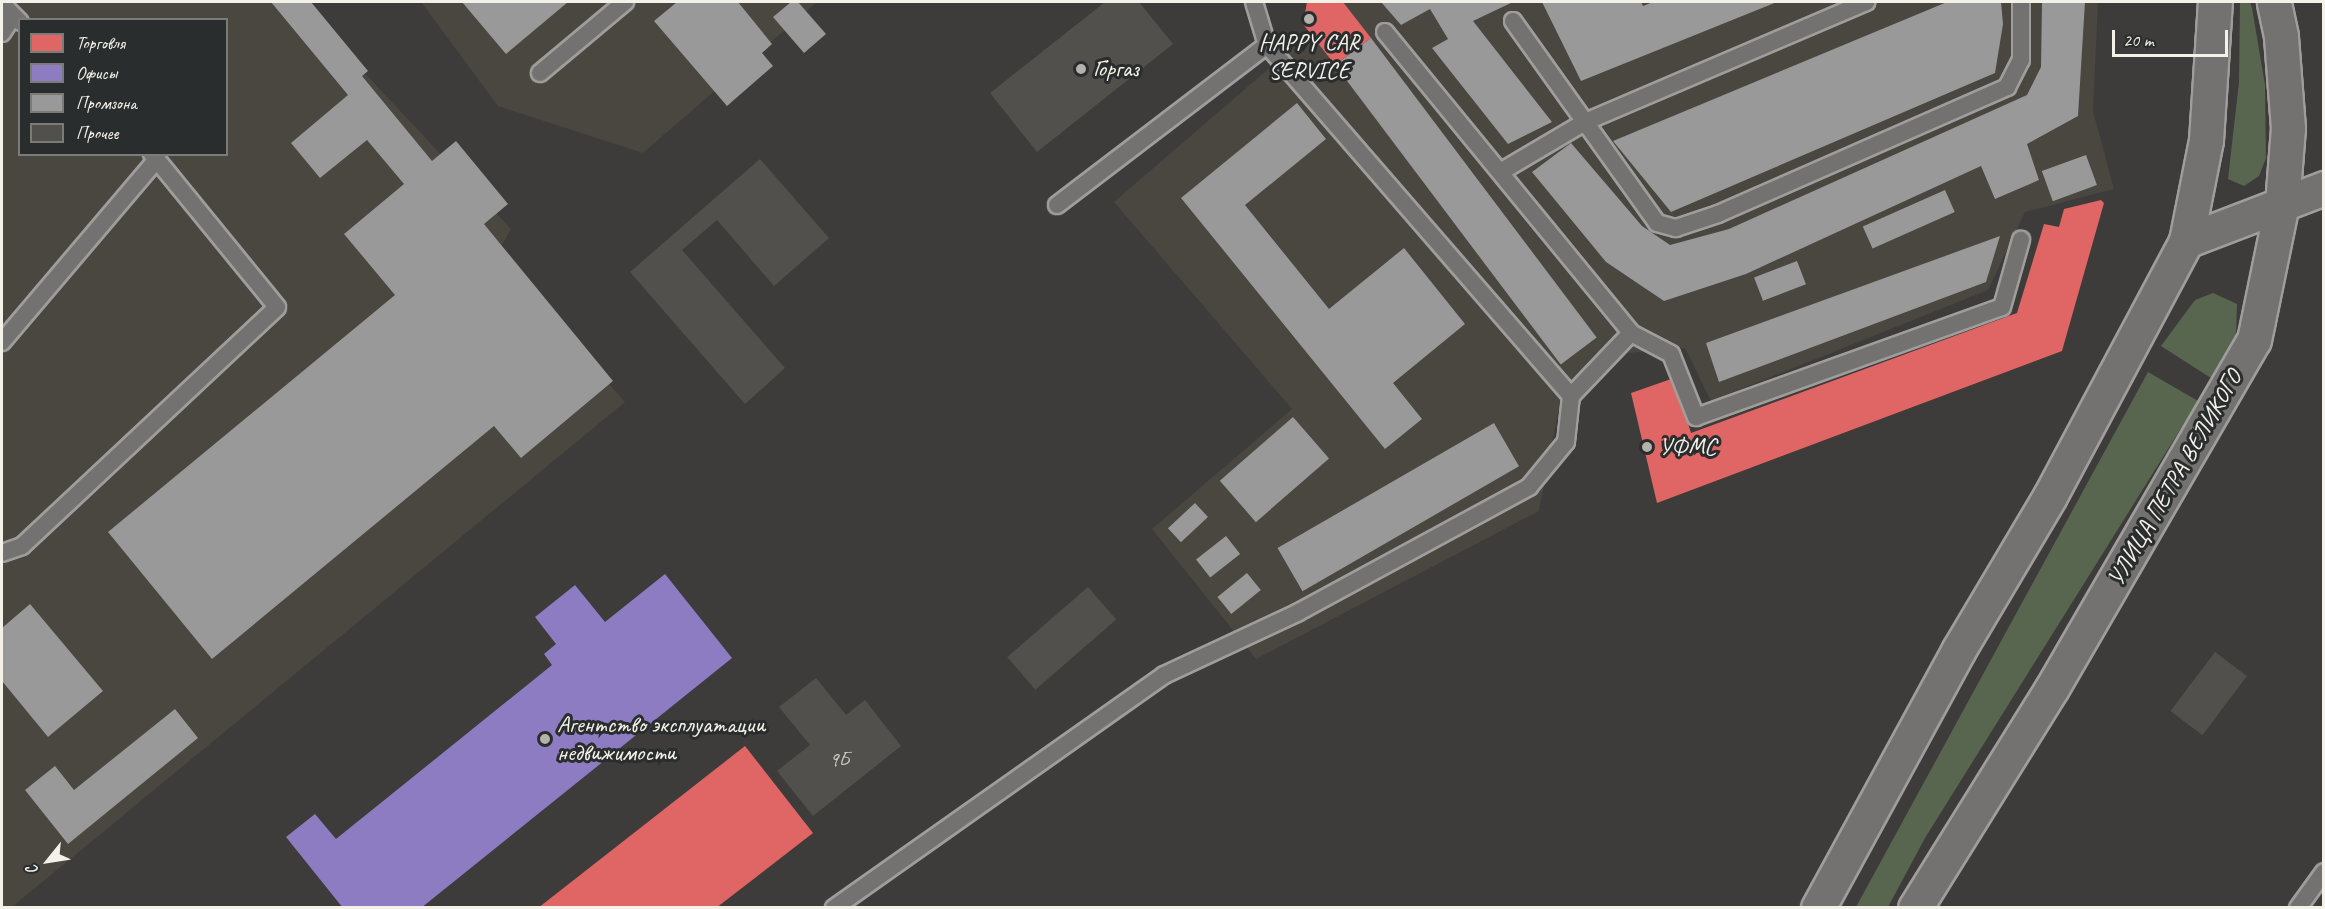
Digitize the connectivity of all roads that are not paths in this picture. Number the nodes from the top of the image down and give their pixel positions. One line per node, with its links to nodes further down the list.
1 (625, 2): 12 (lane)
2 (1254, 2): 11 (lane)
3 (1866, 2): 13 (lane)
4 (2021, 2): 13 (lane)
5 (2215, 2): 20 (street)
6 (2274, 2): 17 (street, УЛИЦА ПЕТРА ВЕЛИКОГО)
7 (11, 14): 10 (lane)
8 (1514, 21): 13 (lane)
9 (1385, 32): 15 (lane)
10 (2, 33)
11 (1267, 45): 18 (lane); 23 (lane)
12 (540, 74)
13 (1585, 122): 15 (lane)
14 (154, 157): 22 (lane); 24 (lane)
15 (1502, 171): 21 (lane)
16 (2324, 188): 17 (street)
17 (2282, 204): 20 (street); 28 (street, УЛИЦА ПЕТРА ВЕЛИКОГО)
18 (1057, 206)
19 (2021, 240): 21 (lane)
20 (2186, 241): 27 (street)
21 (1631, 333): 23 (lane)
22 (2, 342)
23 (1571, 396): 26 (lane)
24 (2, 554)
25 (2324, 872): 29 (lane)
26 (834, 908)
27 (1818, 908)
28 (1915, 908)
29 (2298, 908)

